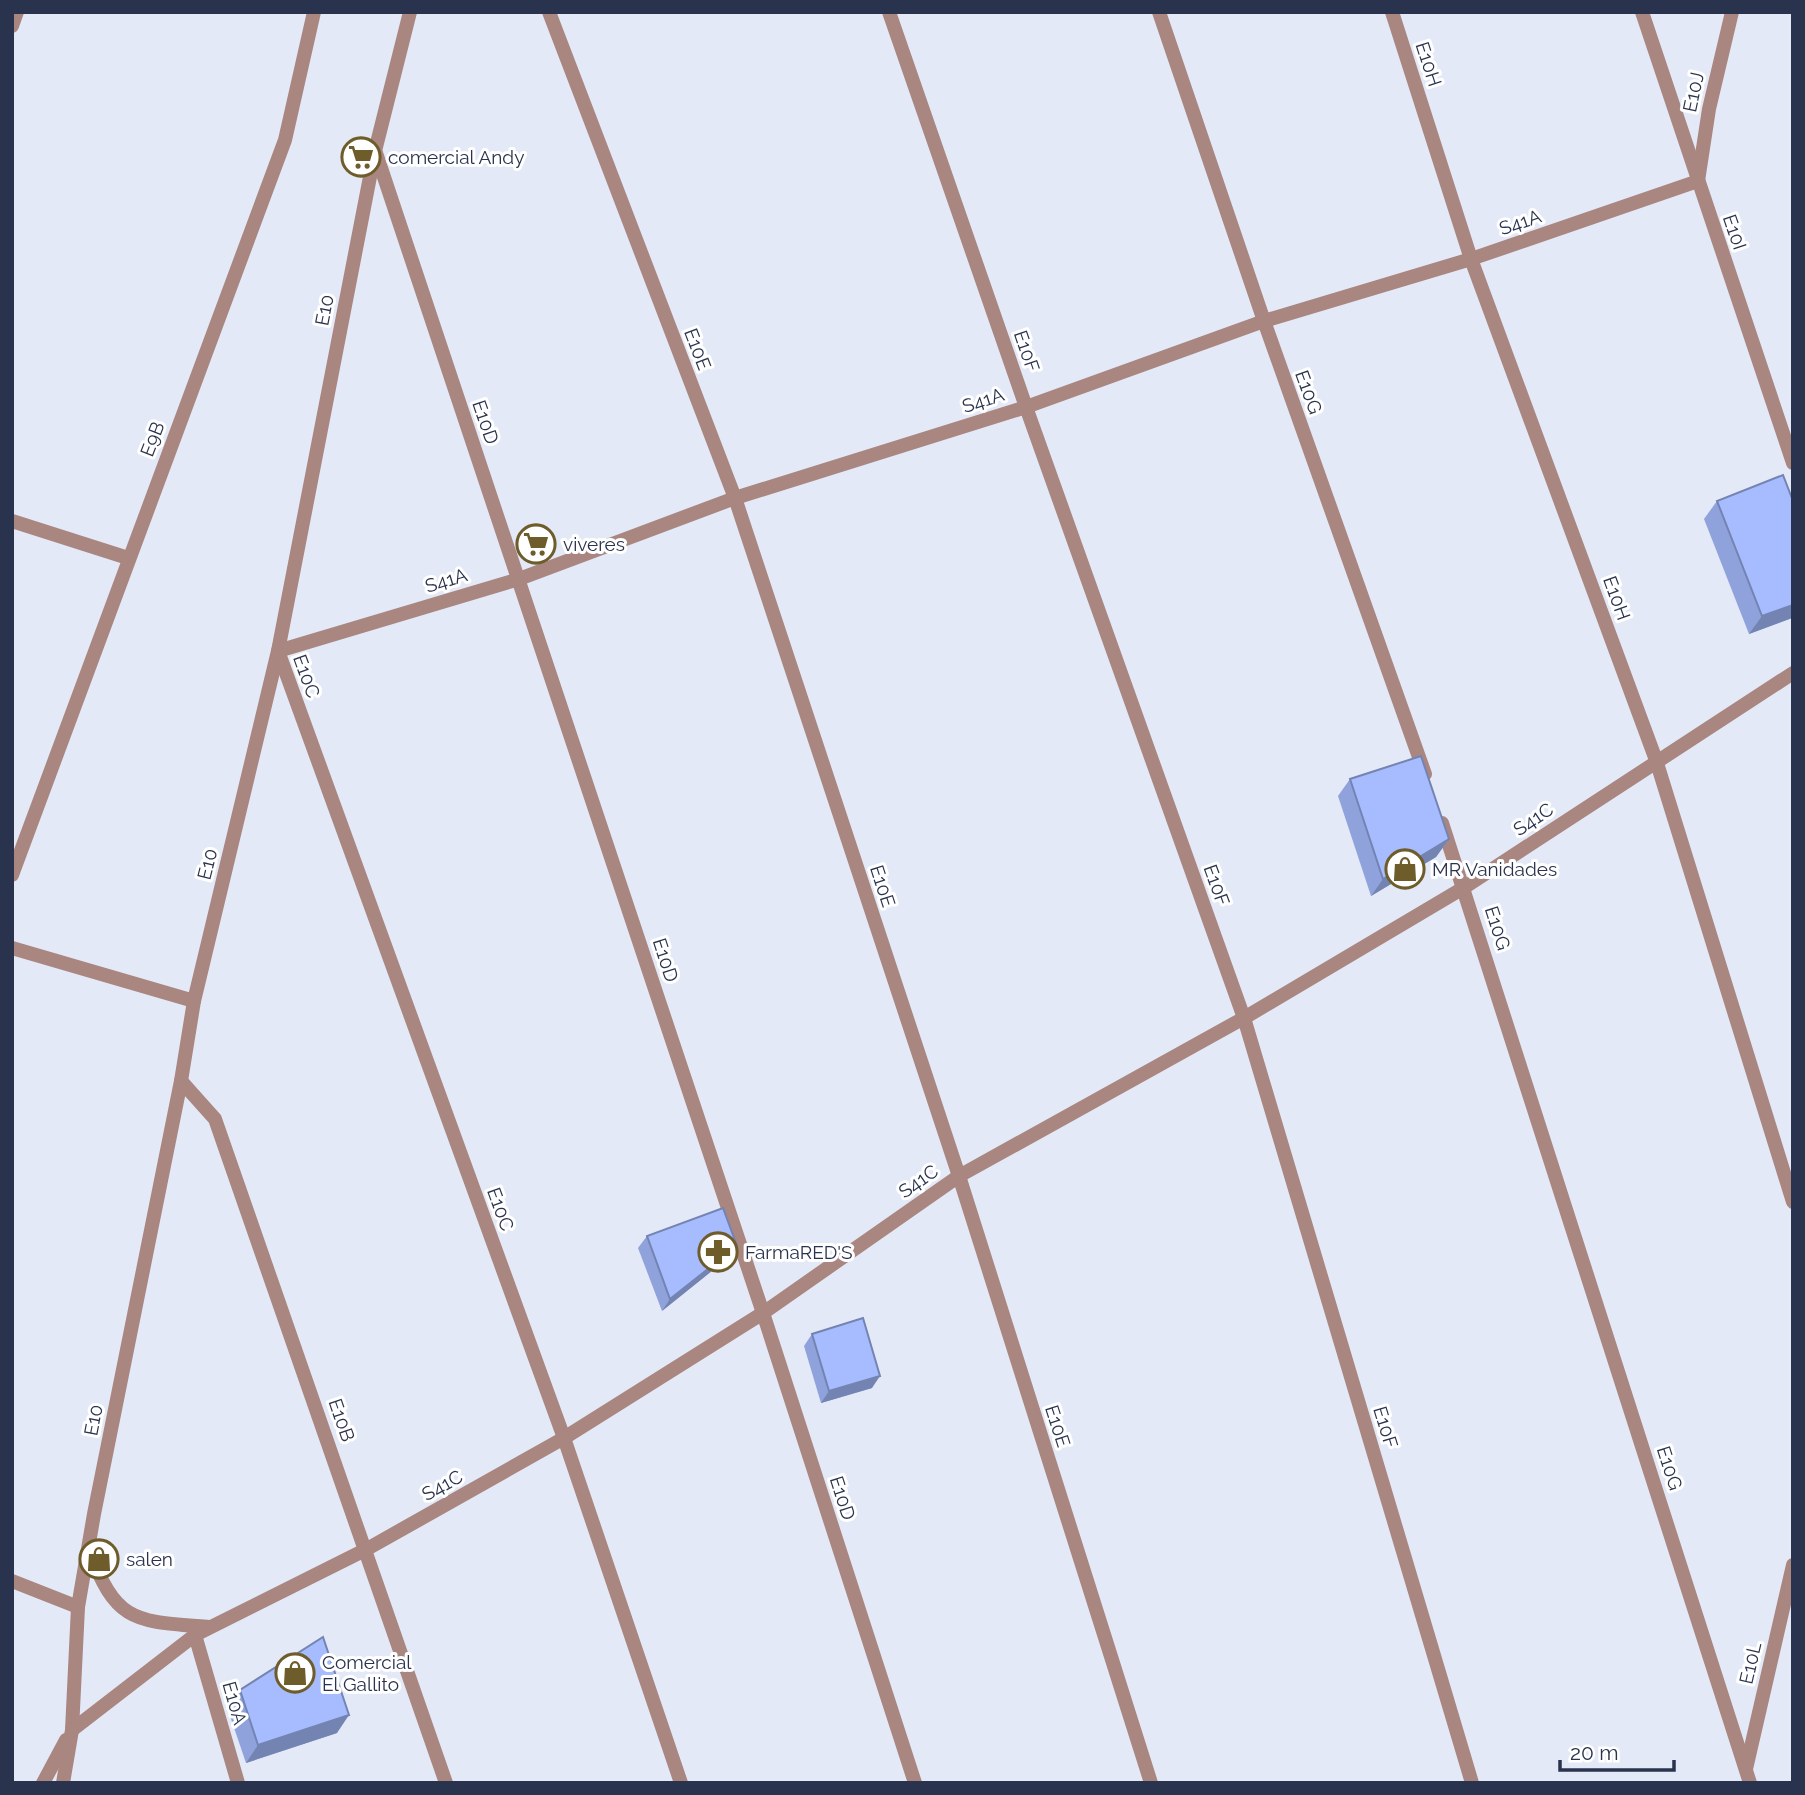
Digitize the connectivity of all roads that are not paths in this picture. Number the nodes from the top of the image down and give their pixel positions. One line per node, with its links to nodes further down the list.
1 (17, 12): 10 (street)
2 (314, 12): 19 (street, E9B)
3 (410, 12): 11 (street, E10)
4 (549, 12): 17 (street, E10E)
5 (890, 12): 15 (street, E10F)
6 (1159, 12): 14 (street, E10G)
7 (1392, 12): 13 (street, E10H)
8 (1642, 12): 12 (street, E10I)
9 (1732, 12): 12 (street, E10J)
10 (12, 26)
11 (375, 150): 20 (street, E10D); 21 (street, E10)
12 (1698, 181): 13 (street, S41A); 16 (street, E10I)
13 (1471, 259): 14 (street, S41A); 23 (street, E10H)
14 (1264, 321): 15 (street, S41A); 24 (street, E10G)
15 (1026, 407): 17 (street, S41A); 30 (street, E10F)
16 (1793, 463)
17 (734, 498): 20 (street, S41A); 32 (street, E10E)
18 (12, 521): 19 (street)
19 (128, 558): 26 (street, E9B)
20 (519, 579): 21 (street, S41A); 34 (street, E10D)
21 (278, 651): 29 (street, E10); 35 (street, E10C)
22 (1793, 673): 23 (street, S41C)
23 (1657, 760): 27 (street, S41C); 33 (street, E10H)
24 (1427, 782)
25 (1437, 808): 27 (street, E10G)
26 (12, 875)
27 (1465, 887): 30 (street, S41C); 44 (street, E10G)
28 (12, 948): 29 (street)
29 (194, 1001): 31 (street, E10)
30 (1244, 1018): 32 (street, S41C); 52 (street, E10F)
31 (181, 1081): 36 (street, E10); 37 (street, E10B)
32 (959, 1176): 34 (street, S41C); 51 (street, E10E)
33 (1793, 1202)
34 (763, 1313): 35 (street, S41C); 50 (street, E10D)
35 (564, 1438): 37 (street, S41C); 49 (street, E10C)
36 (89, 1549): 40 (street, E10); 41 (street)
37 (367, 1549): 41 (street, S41C); 48 (street, E10B)
38 (1793, 1565): 44 (street, E10L)
39 (12, 1581): 40 (street)
40 (78, 1607): 43 (street, E10)
41 (211, 1627): 42 (street, S41C)
42 (195, 1635): 43 (street, S41C); 47 (street, E10A)
43 (72, 1730): 45 (street); 46 (street, E10)
44 (1748, 1776)
45 (43, 1783)
46 (63, 1783)
47 (238, 1783)
48 (446, 1783)
49 (681, 1783)
50 (915, 1783)
51 (1151, 1783)
52 (1472, 1783)

